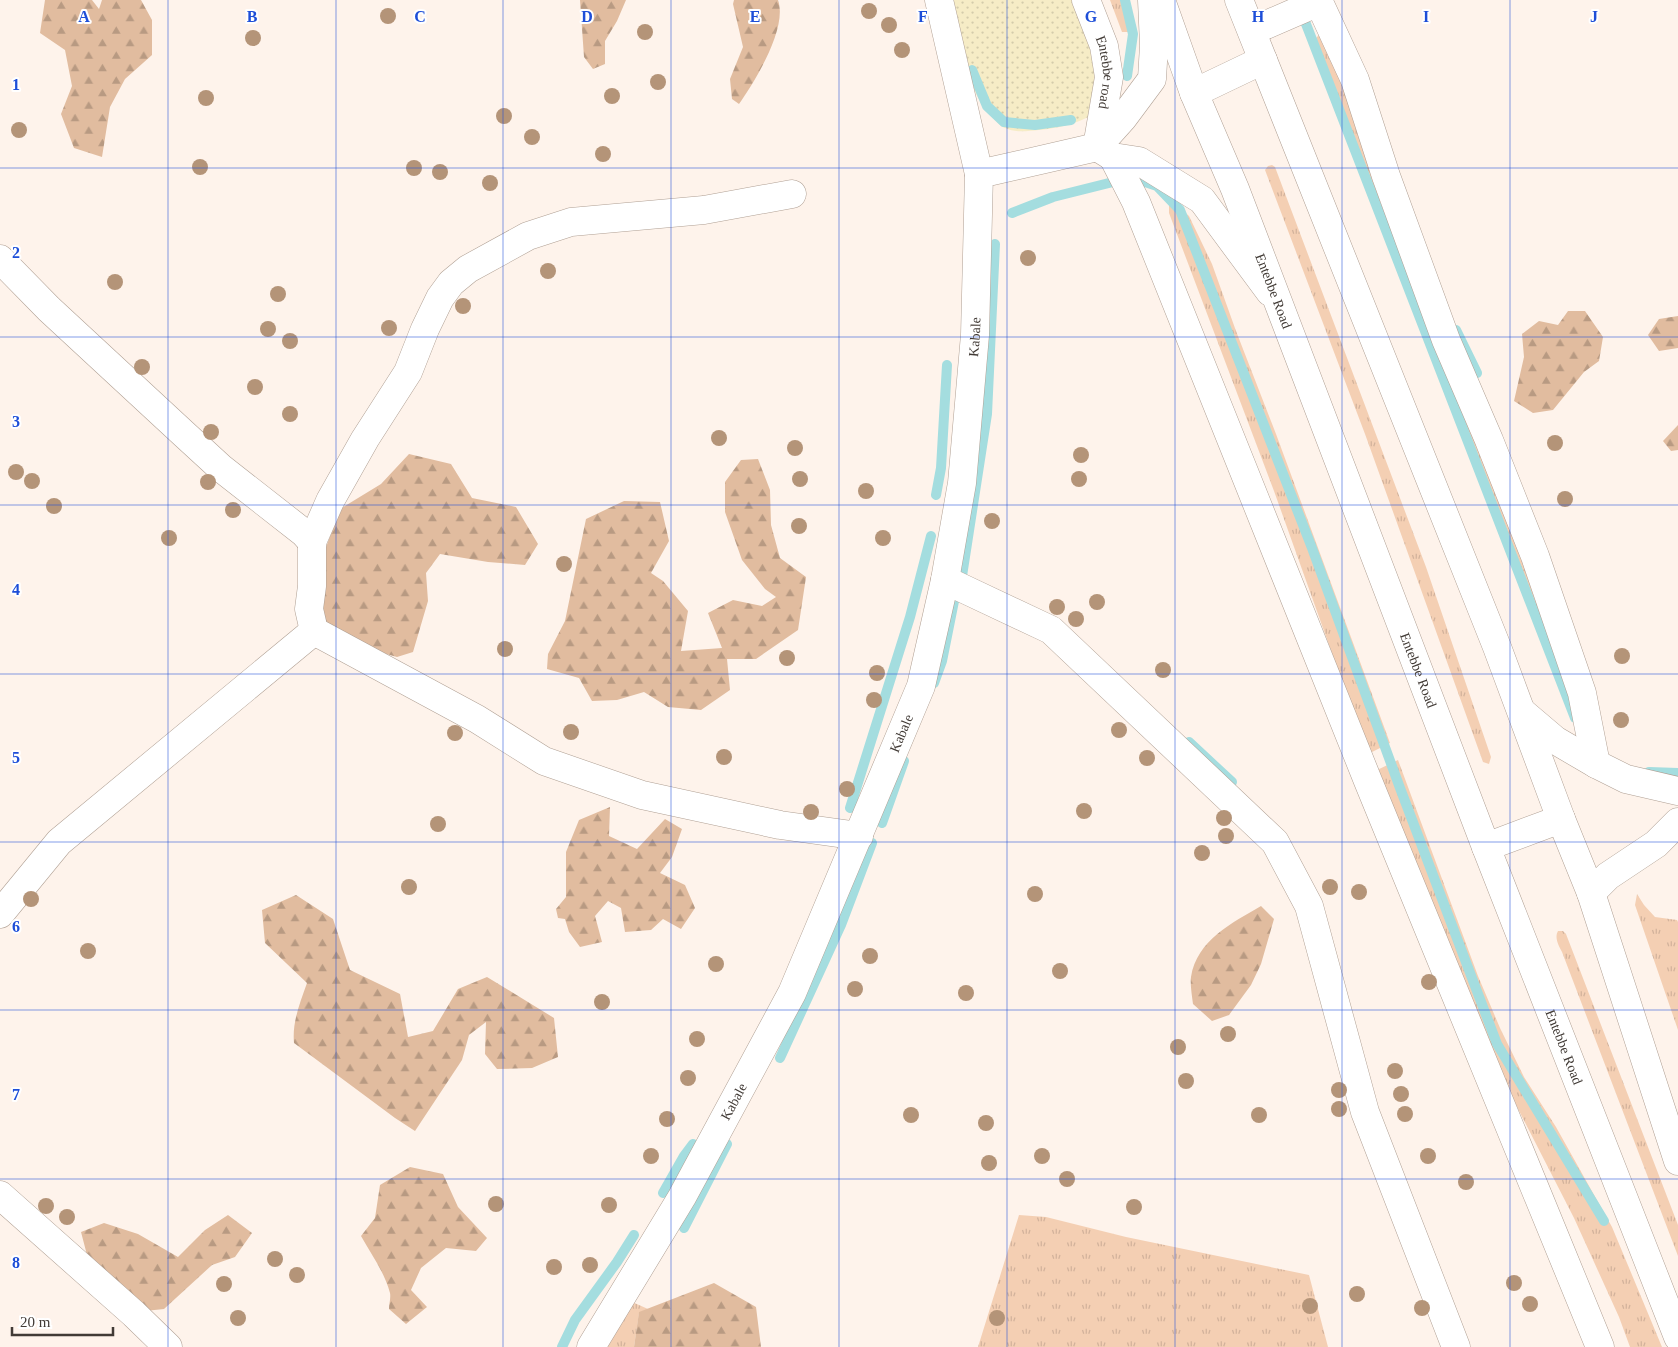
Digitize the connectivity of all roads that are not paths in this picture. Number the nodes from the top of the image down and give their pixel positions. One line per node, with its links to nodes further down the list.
1 (940, 0): 11 (main road, Kabale)
2 (1086, 0): 10 (main road, Entebbe road)
3 (1152, 0): 10 (main road)
4 (1161, 0): 9 (main road, Entebbe Road)
5 (1239, 0): 7 (main road)
6 (1319, 1): 7 (main road); 19 (main road)
7 (1252, 30): 8 (main road)
8 (1263, 60): 9 (main road); 18 (main road)
9 (1194, 93): 14 (main road, Entebbe Road)
10 (1105, 152): 11 (main road); 14 (main road); 33 (main road)
11 (978, 174): 16 (main road, Kabale)
12 (792, 194): 15 (main road)
13 (0, 259): 15 (main road)
14 (1279, 304): 24 (main road, Entebbe Road)
15 (312, 542): 17 (main road)
16 (945, 580): 23 (main road, Kabale); 32 (main road)
17 (314, 631): 23 (main road); 26 (main road)
18 (1522, 712): 19 (main road); 21 (main road)
19 (1596, 764): 20 (main road)
20 (1678, 791)
21 (1561, 819): 24 (main road); 25 (main road)
22 (1678, 822): 25 (main road)
23 (858, 836): 31 (main road, Kabale)
24 (1486, 847): 29 (main road, Entebbe Road)
25 (1590, 893): 27 (main road)
26 (0, 914)
27 (1678, 1161)
28 (0, 1195): 30 (main road)
29 (1678, 1338)
30 (168, 1347)
31 (591, 1347)
32 (1456, 1347)
33 (1600, 1347)

